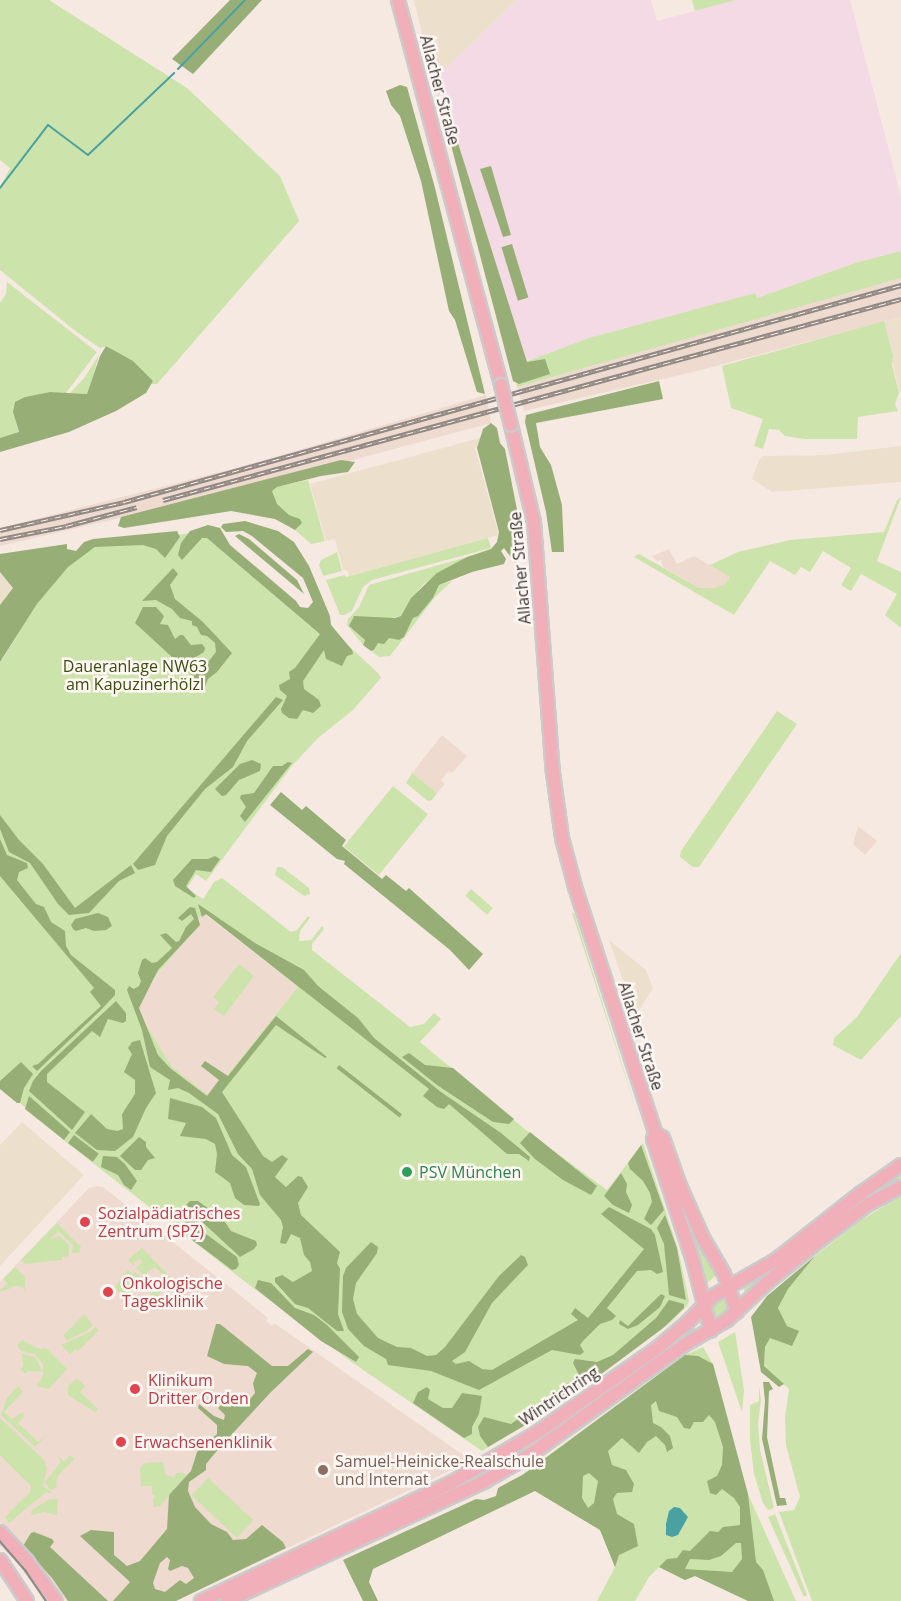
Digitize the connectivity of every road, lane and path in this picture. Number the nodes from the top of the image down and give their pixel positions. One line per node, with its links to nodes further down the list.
1 (398, 0): 2 (main road, Allacher Straße, bridge)
2 (656, 1134): 5 (main road, Allacher Straße); 6 (main road, Allacher Straße)
3 (901, 1165): 5 (main road, Wintrichring)
4 (901, 1187): 7 (main road, Wintrichring)
5 (729, 1286): 6 (main road, Wintrichring); 7 (main road, Allacher Straße)
6 (703, 1306): 8 (main road, Allacher Straße); 13 (main road, Wintrichring)
7 (737, 1312): 8 (main road, Wintrichring)
8 (711, 1331): 14 (main road, Wintrichring)
9 (0, 1532): 12 (main road)
10 (0, 1560): 11 (main road)
11 (27, 1601)
12 (56, 1601)
13 (201, 1601)
14 (227, 1601)

